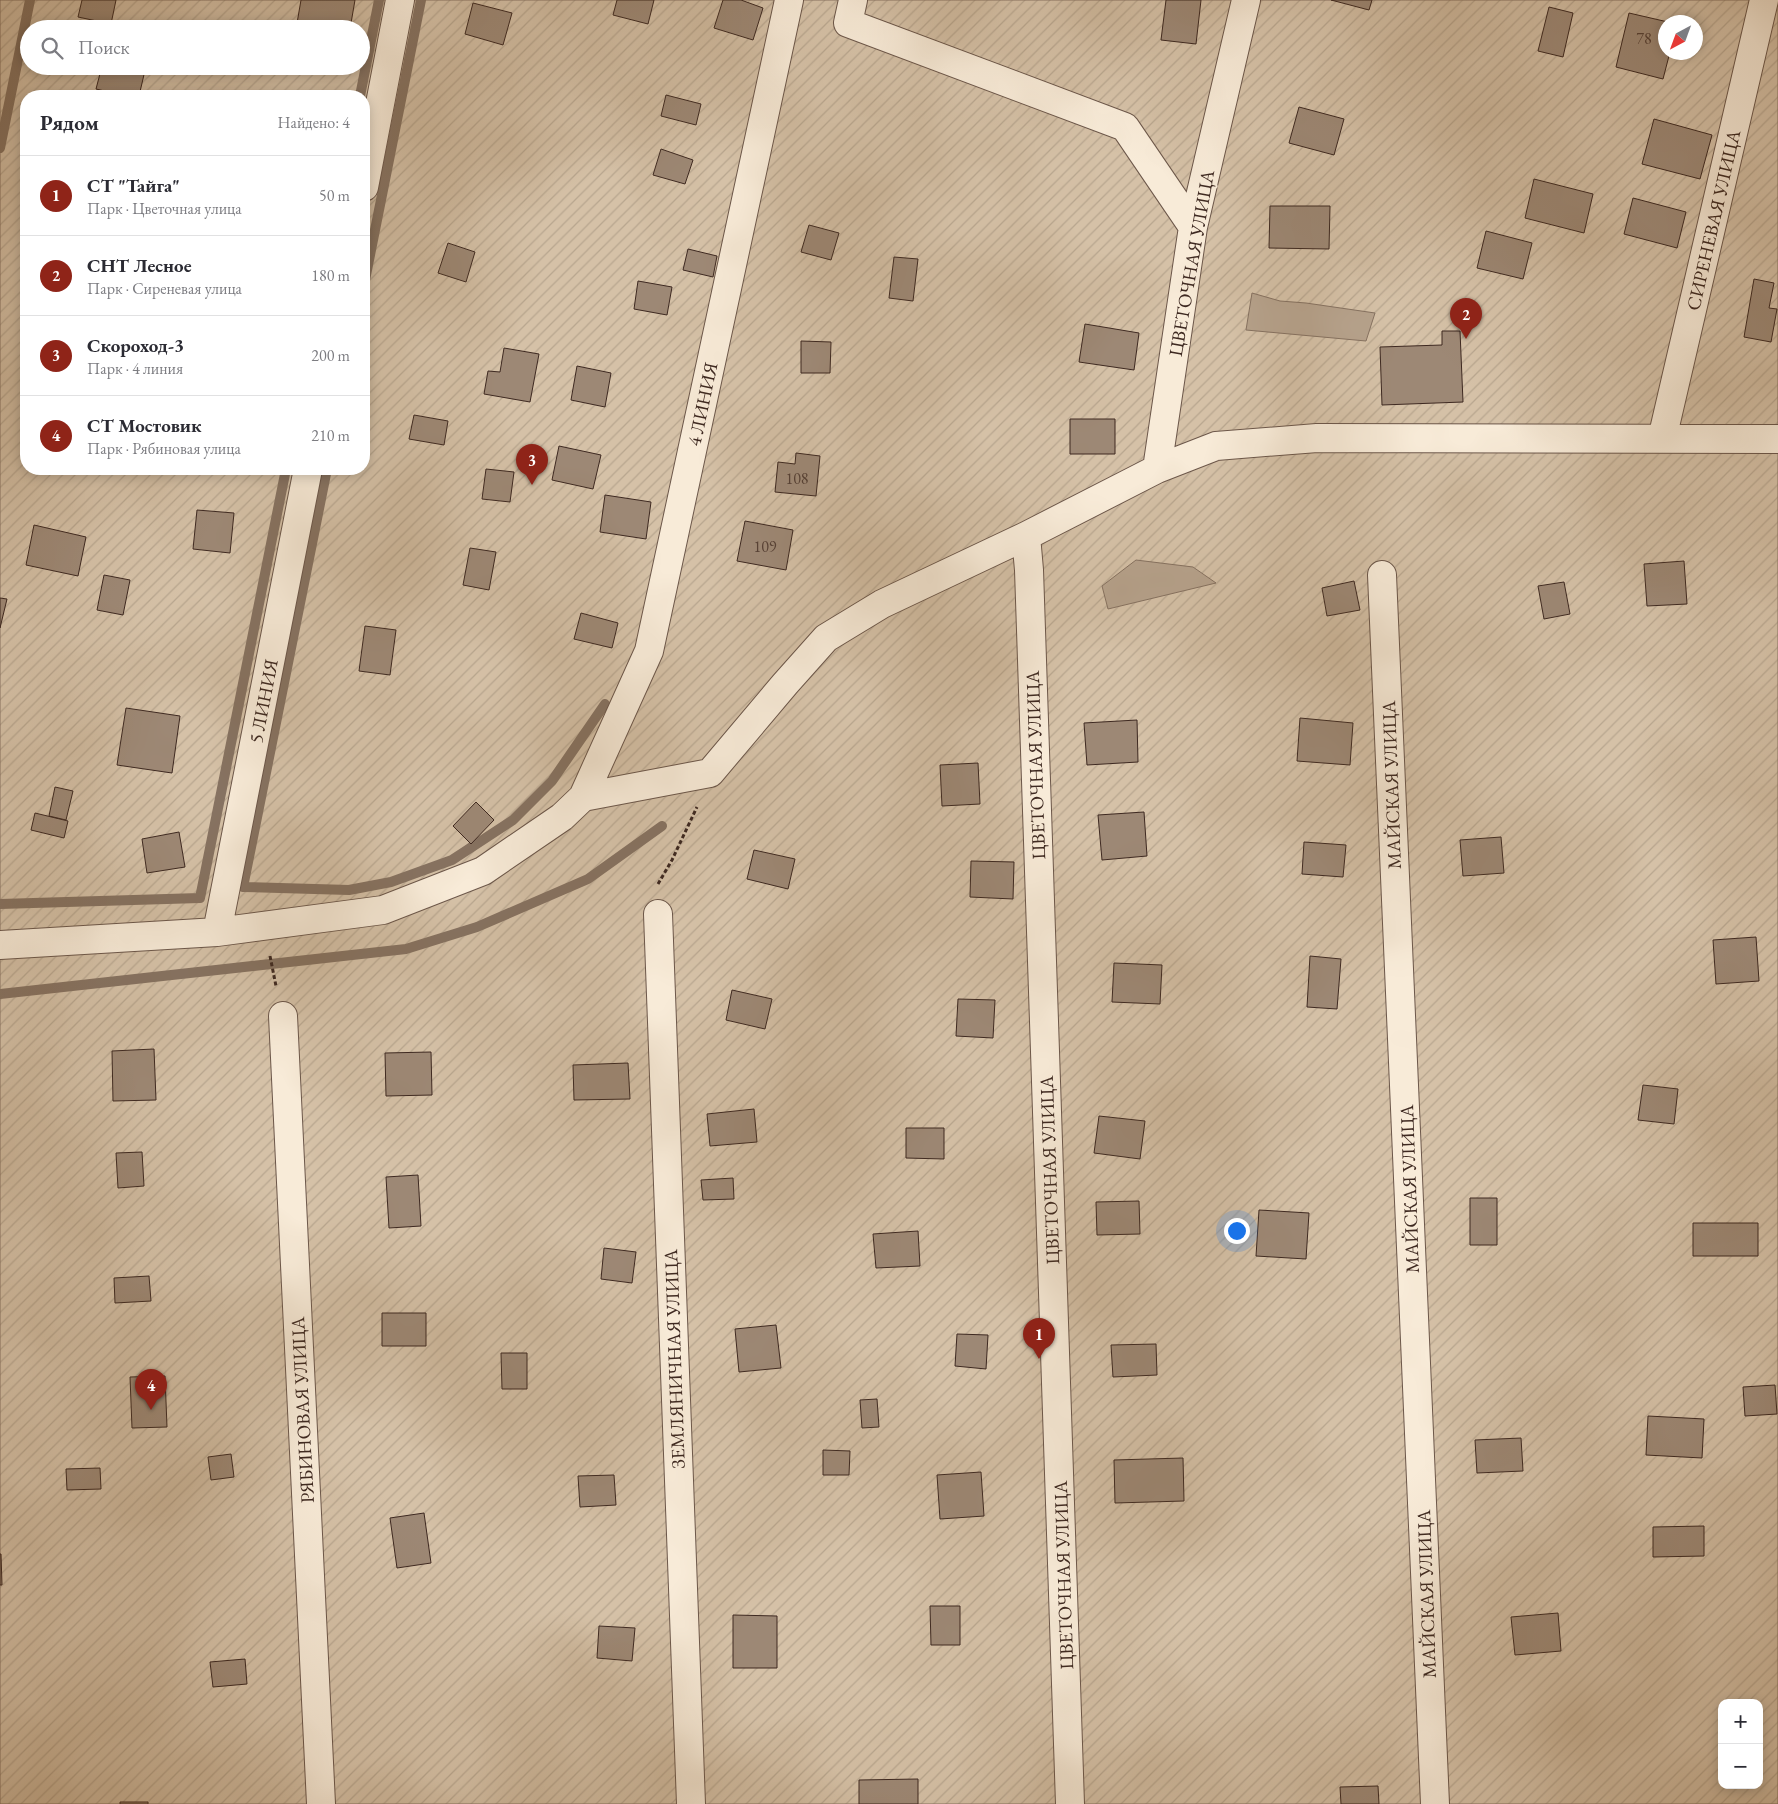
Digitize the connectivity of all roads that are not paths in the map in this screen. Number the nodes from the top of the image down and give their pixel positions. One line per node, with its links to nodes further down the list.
1 (400, 0): 6 (street)
2 (789, 0): 14 (street, 4 ЛИНИЯ)
3 (1246, 0): 7 (street, ЦВЕТОЧНАЯ УЛИЦА)
4 (1764, 0): 8 (street, СИРЕНЕВАЯ УЛИЦА)
5 (851, 12): 7 (street)
6 (370, 156)
7 (1193, 227): 10 (street, ЦВЕТОЧНАЯ УЛИЦА)
8 (1662, 439): 9 (street); 10 (street)
9 (1778, 439)
10 (1157, 469): 12 (street)
11 (307, 475): 16 (street, 5 ЛИНИЯ)
12 (1026, 536): 14 (street); 21 (street, ЦВЕТОЧНАЯ УЛИЦА)
13 (1382, 575): 22 (street, МАЙСКАЯ УЛИЦА)
14 (583, 797): 16 (street)
15 (658, 914): 20 (street, ЗЕМЛЯНИЧНАЯ УЛИЦА)
16 (217, 932): 17 (street)
17 (0, 945)
18 (284, 1016): 19 (street, РЯБИНОВАЯ УЛИЦА)
19 (322, 1804)
20 (690, 1804)
21 (1070, 1804)
22 (1435, 1804)

